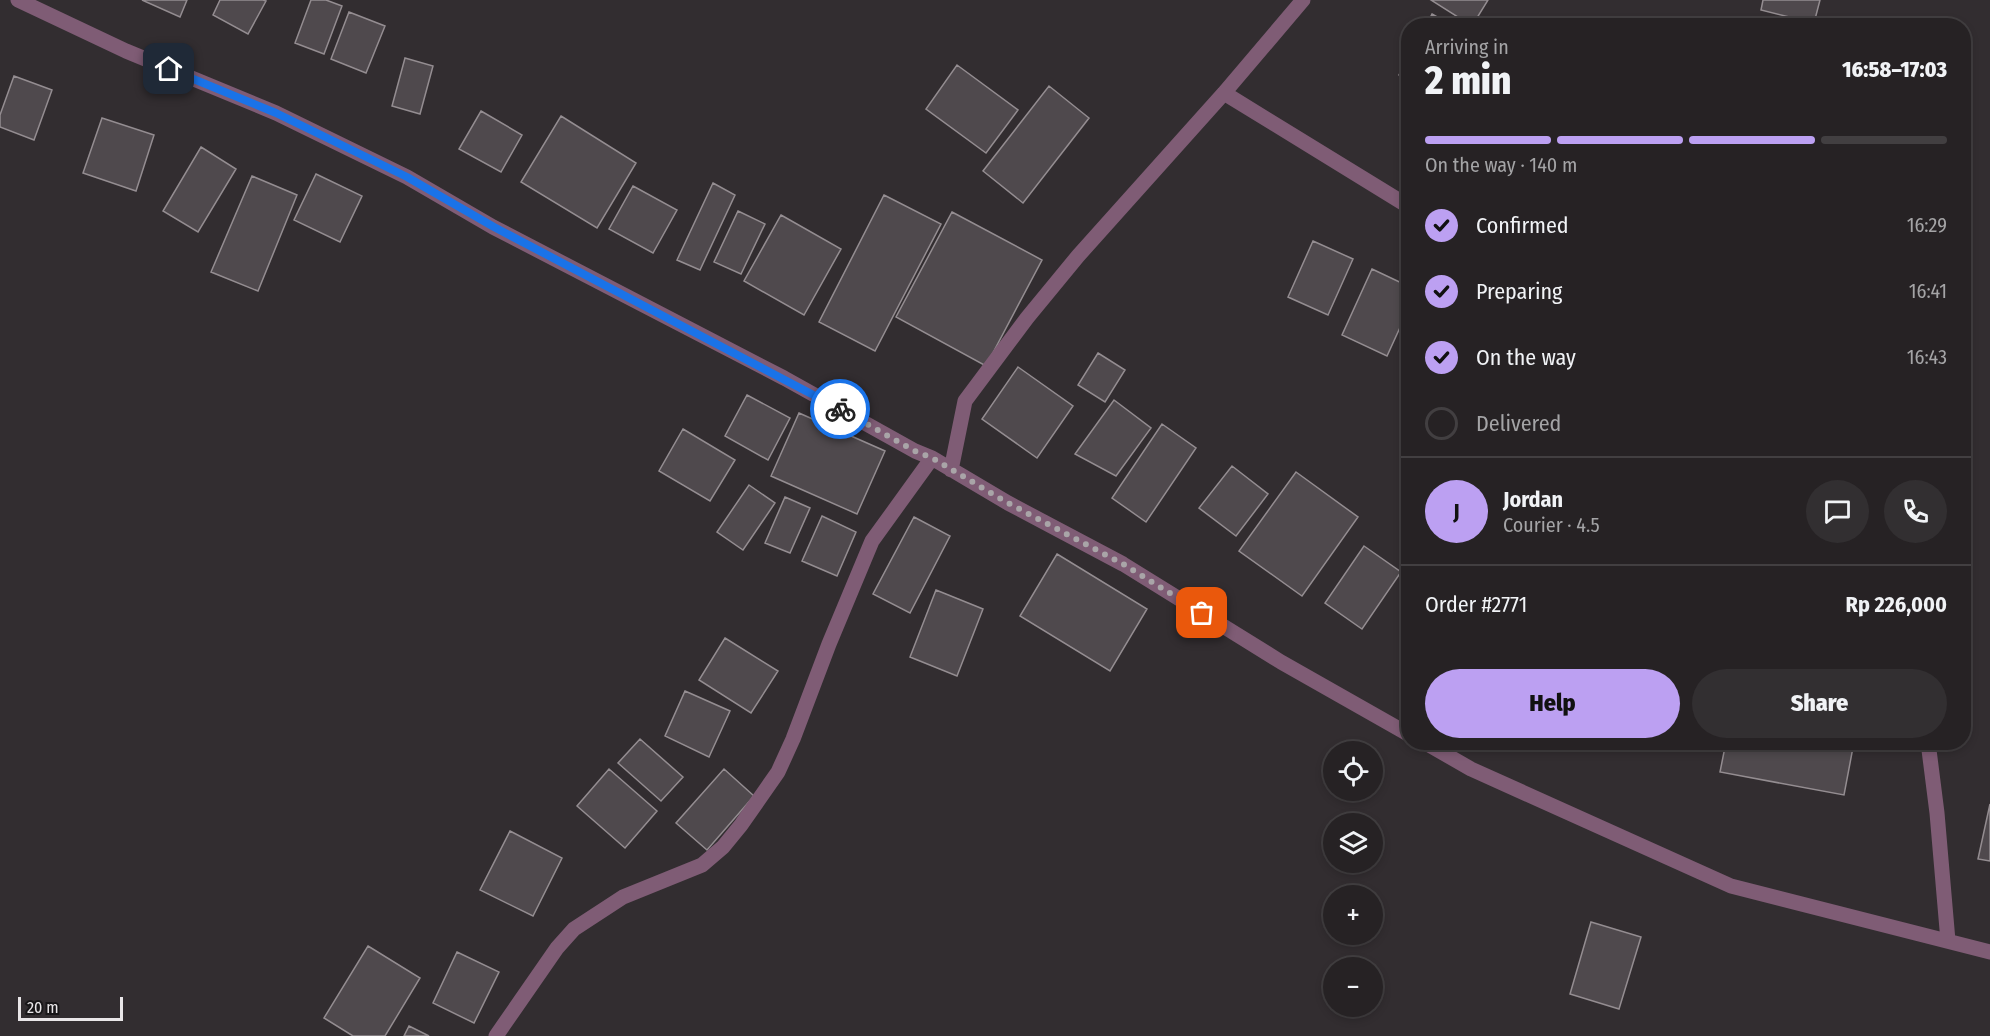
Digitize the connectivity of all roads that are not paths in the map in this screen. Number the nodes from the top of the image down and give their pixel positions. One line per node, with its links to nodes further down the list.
1 (18, 0): 5 (street)
2 (1302, 0): 3 (street)
3 (1224, 93): 4 (street); 6 (street)
4 (1401, 202)
5 (932, 458): 6 (street); 12 (street)
6 (951, 470): 7 (street)
7 (1401, 730)
8 (1438, 750): 10 (street)
9 (1929, 750): 10 (street)
10 (1948, 941): 11 (street)
11 (1990, 952)
12 (496, 1036)

